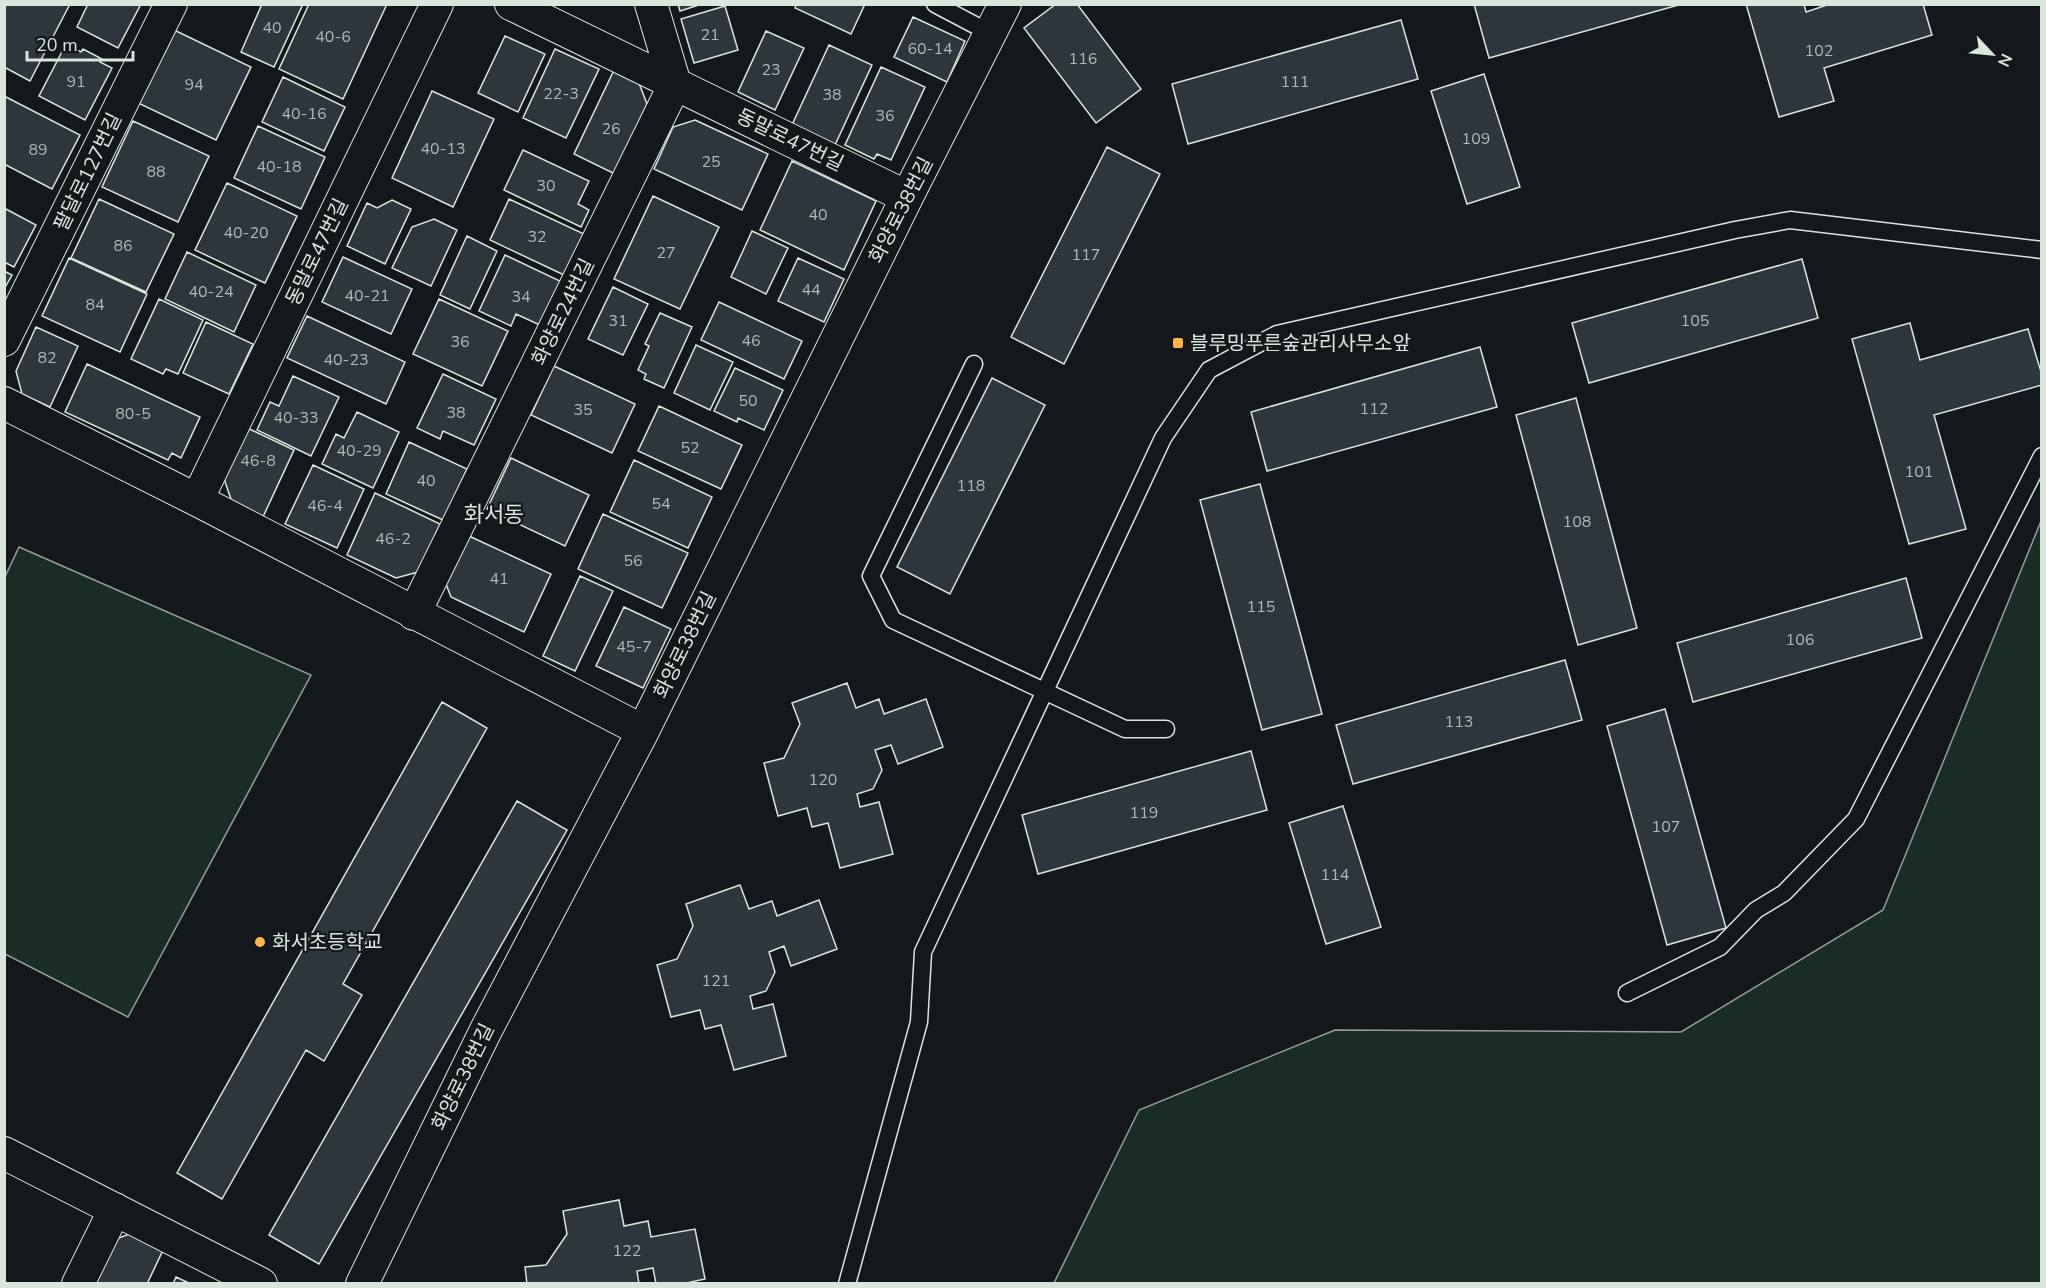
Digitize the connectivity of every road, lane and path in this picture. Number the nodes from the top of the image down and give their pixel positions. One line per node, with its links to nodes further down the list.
1 (171, 4): 11 (street, 팔달로127번길)
2 (436, 4): 15 (street, 동말로47번길)
3 (511, 4): 8 (street, 동말로47번길)
4 (651, 4): 8 (street)
5 (935, 4): 7 (lane)
6 (1005, 4): 7 (street, 화양로38번길)
7 (990, 33): 9 (street, 화양로38번길)
8 (675, 84): 9 (street, 동말로47번길); 16 (street, 화양로24번길)
9 (907, 197): 19 (street, 화양로38번길)
10 (2042, 250): 17 (lane)
11 (4, 340)
12 (974, 364): 17 (lane)
13 (4, 403): 15 (street)
14 (2042, 456): 20 (lane)
15 (197, 500): 16 (street)
16 (414, 614): 19 (street)
17 (1045, 691): 18 (lane); 26 (lane)
18 (1166, 729)
19 (643, 731): 25 (street, 화양로38번길)
20 (1627, 993)
21 (4, 1153): 22 (street)
22 (116, 1209): 23 (street); 24 (street)
23 (78, 1284)
24 (261, 1284)
25 (362, 1284)
26 (847, 1284)

